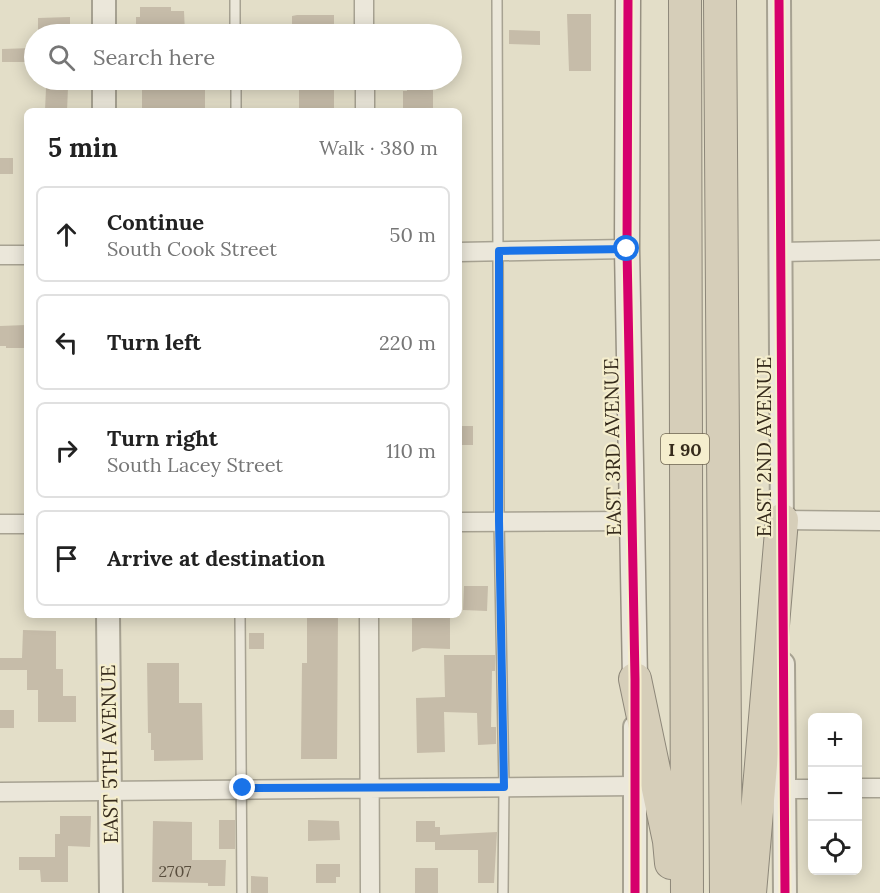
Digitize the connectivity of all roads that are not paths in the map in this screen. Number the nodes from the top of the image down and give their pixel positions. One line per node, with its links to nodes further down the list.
1 (104, 0): 9 (street)
2 (235, 0): 10 (lane)
3 (364, 0): 11 (street)
4 (497, 0): 20 (lane)
5 (628, 0): 18 (main road, EAST 3RD AVENUE)
6 (779, 0): 22 (street, EAST 2ND AVENUE)
7 (685, 3): 52 (highway, I 90)
8 (720, 3): 53 (highway, I 90)
9 (104, 24)
10 (235, 24)
11 (364, 24)
12 (104, 90): 15 (street)
13 (236, 90): 16 (lane)
14 (365, 90): 17 (street)
15 (104, 108)
16 (236, 108)
17 (365, 108)
18 (627, 249): 20 (street); 27 (main road, EAST 3RD AVENUE)
19 (880, 250): 22 (street)
20 (499, 251): 21 (street); 26 (lane)
21 (462, 252)
22 (780, 252): 25 (street, EAST 2ND AVENUE)
23 (0, 255): 24 (street)
24 (24, 255)
25 (782, 520): 28 (street); 42 (street, EAST 2ND AVENUE); 54 (highway)
26 (499, 521): 27 (street); 29 (street); 37 (lane)
27 (632, 521): 35 (main road, EAST 3RD AVENUE)
28 (880, 521)
29 (462, 522)
30 (0, 524): 31 (street)
31 (24, 524)
32 (108, 618): 44 (street, EAST 5TH AVENUE)
33 (240, 618): 38 (lane)
34 (369, 618): 39 (street)
35 (635, 679): 36 (street, EAST 3RD AVENUE); 51 (highway)
36 (635, 786): 37 (street); 50 (street, EAST 3RD AVENUE)
37 (504, 787): 39 (street); 49 (lane)
38 (243, 788): 39 (street); 44 (street); 47 (lane)
39 (369, 788): 48 (street)
40 (862, 788): 41 (street)
41 (880, 788)
42 (783, 789): 43 (street); 55 (street, EAST 2ND AVENUE)
43 (808, 789)
44 (110, 790): 45 (street); 46 (street, EAST 5TH AVENUE)
45 (0, 792)
46 (111, 893)
47 (242, 893)
48 (370, 893)
49 (503, 893)
50 (635, 893)
51 (674, 893)
52 (687, 893)
53 (726, 893)
54 (750, 893)
55 (785, 893)

